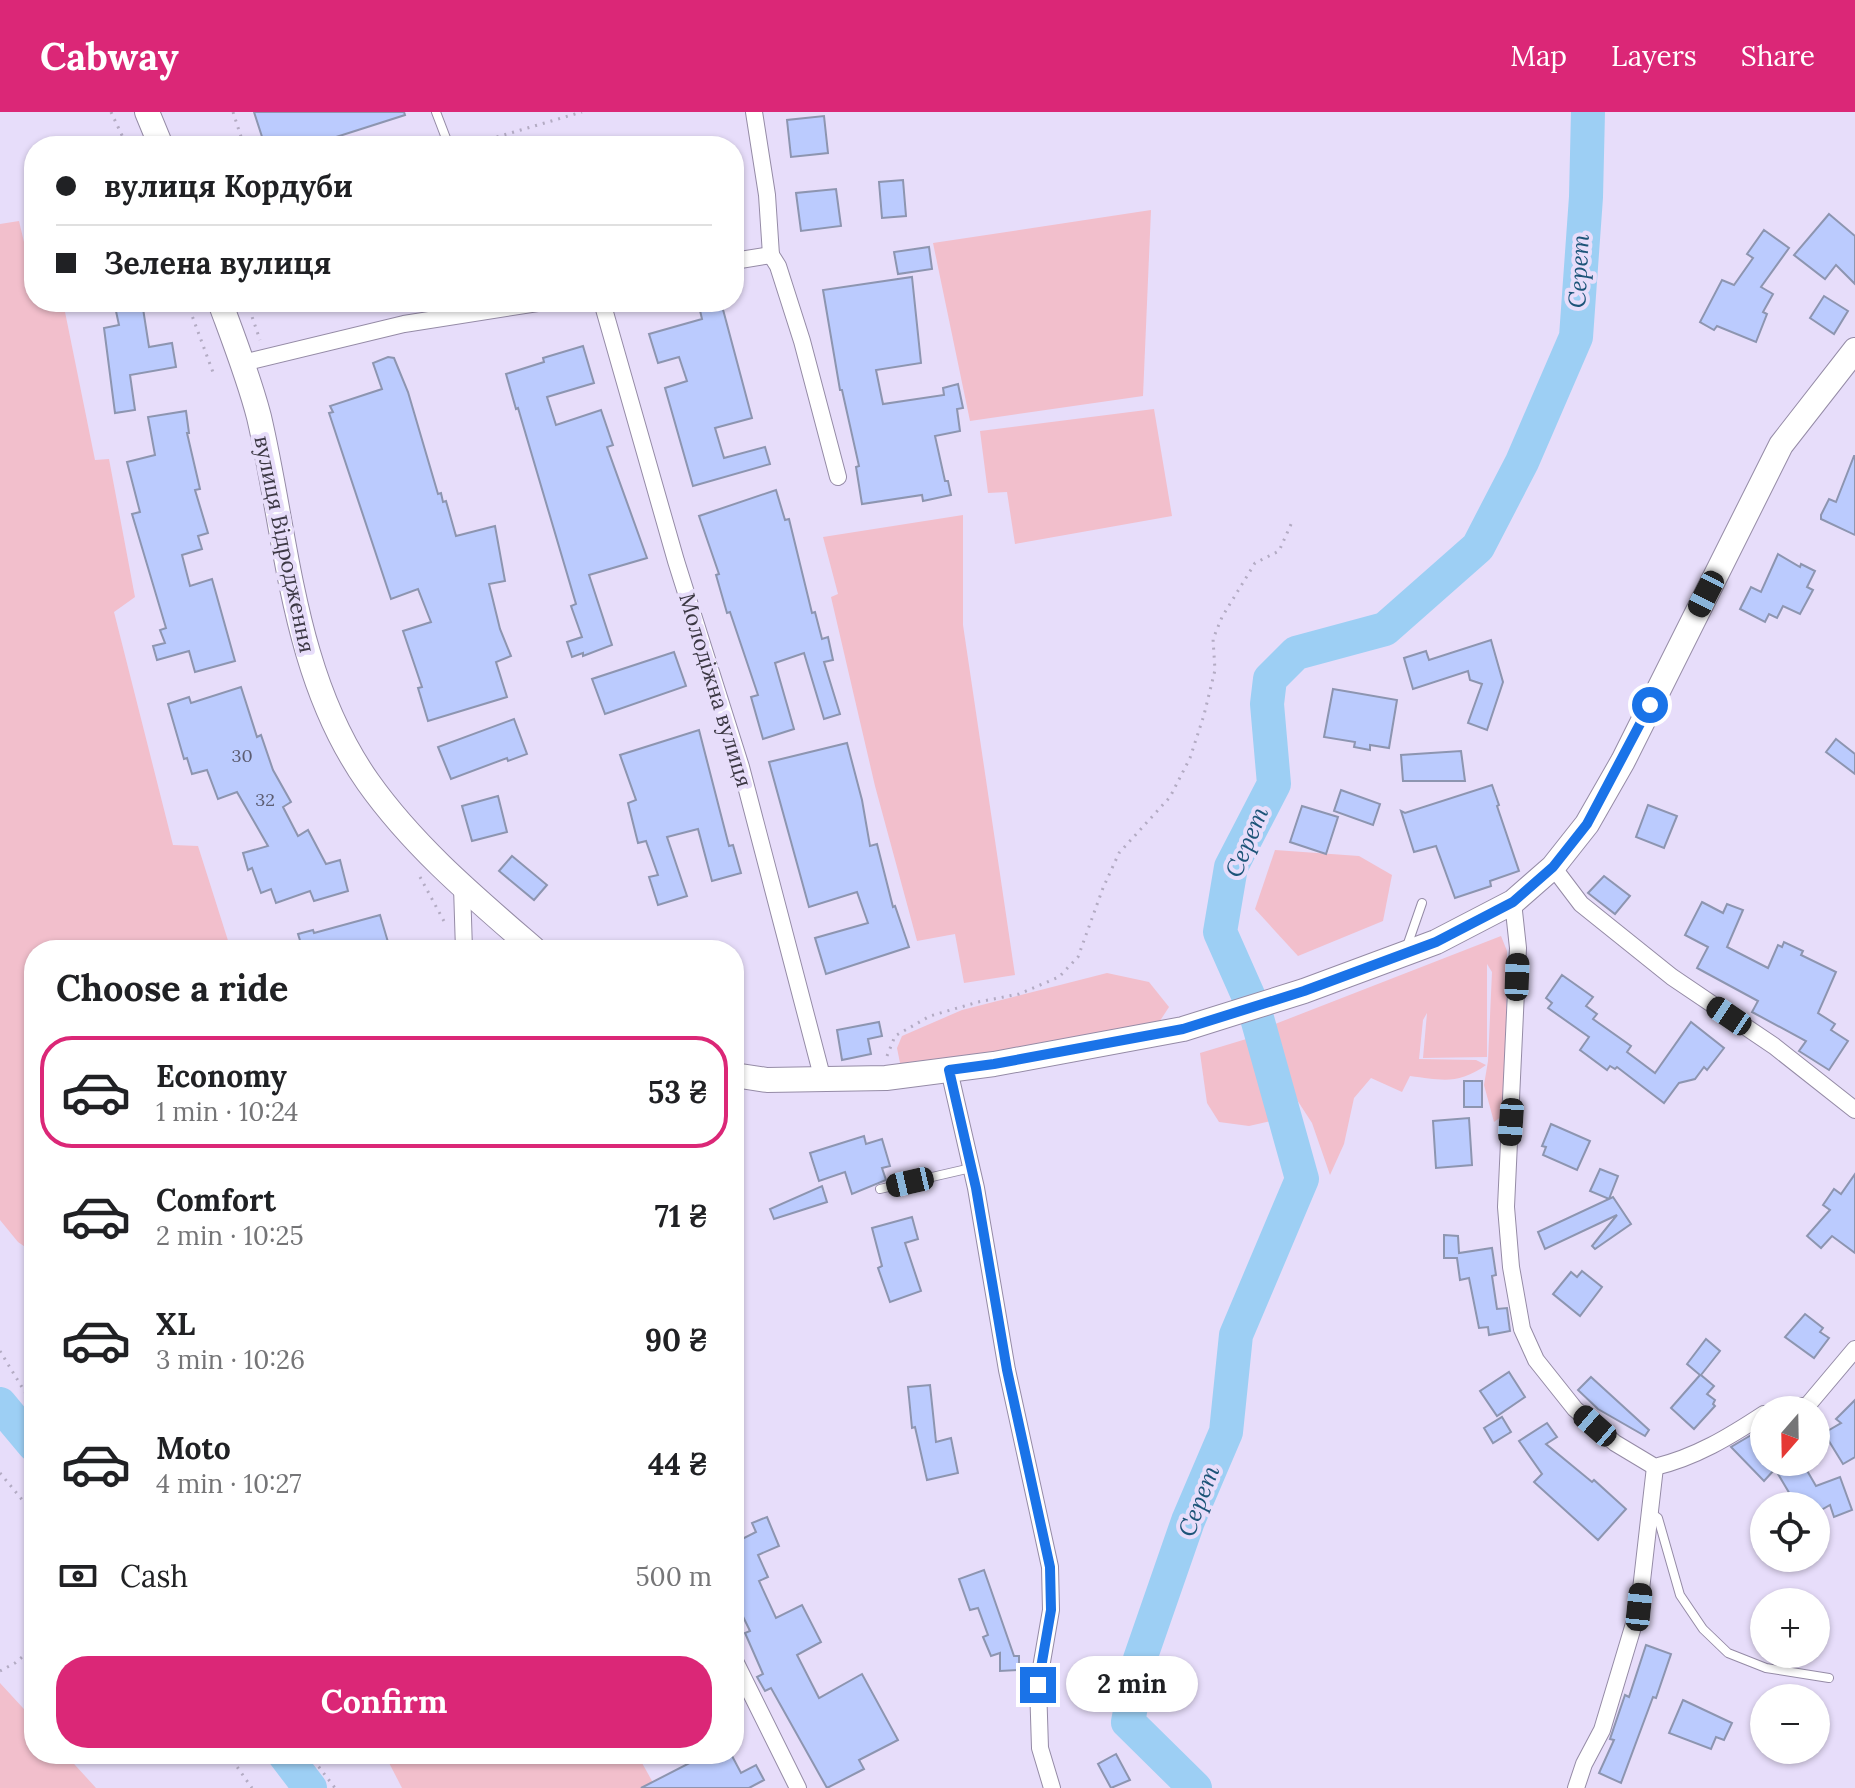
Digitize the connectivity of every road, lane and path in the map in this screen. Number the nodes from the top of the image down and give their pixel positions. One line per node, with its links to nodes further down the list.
1 (111, 112): 7 (path)
2 (147, 112): 8 (street)
3 (233, 112): 9 (path)
4 (436, 112): 10 (lane)
5 (582, 112): 11 (path)
6 (754, 112): 12 (street)
7 (122, 136)
8 (157, 136)
9 (241, 136)
10 (445, 136)
11 (500, 136)
12 (771, 255): 13 (street); 23 (street)
13 (744, 259)
14 (191, 312): 22 (path)
15 (224, 312): 21 (street, вулиця Відродження)
16 (251, 312): 20 (path)
17 (465, 312): 20 (street)
18 (605, 312): 35 (street, Молодіжна вулиця)
19 (1855, 350): 25 (street)
20 (267, 358): 21 (street)
21 (243, 363): 26 (street, вулиця Відродження)
22 (214, 375)
23 (838, 477)
24 (1292, 522): 34 (path)
25 (1553, 867): 27 (street); 36 (street)
26 (462, 887): 29 (street); 30 (street, вулиця Відродження)
27 (1513, 902): 31 (street); 44 (street)
28 (1422, 903): 31 (lane)
29 (464, 940)
30 (523, 940)
31 (1404, 953): 32 (street)
32 (949, 1070): 34 (street); 37 (street)
33 (744, 1077): 35 (street)
34 (886, 1078): 35 (street)
35 (823, 1080)
36 (1855, 1110)
37 (971, 1168): 38 (lane); 54 (street)
38 (880, 1189)
39 (1855, 1349): 42 (street)
40 (0, 1351): 41 (path)
41 (24, 1391)
42 (1815, 1396)
43 (1750, 1423): 44 (street)
44 (1655, 1467): 47 (street)
45 (0, 1473): 46 (path)
46 (24, 1502)
47 (1650, 1512): 50 (lane); 58 (street)
48 (24, 1655): 49 (path)
49 (0, 1671)
50 (1829, 1678)
51 (744, 1679): 57 (street)
52 (235, 1764): 55 (path)
53 (317, 1764): 56 (path)
54 (1049, 1787)
55 (252, 1788)
56 (335, 1788)
57 (798, 1788)
58 (1576, 1788)

